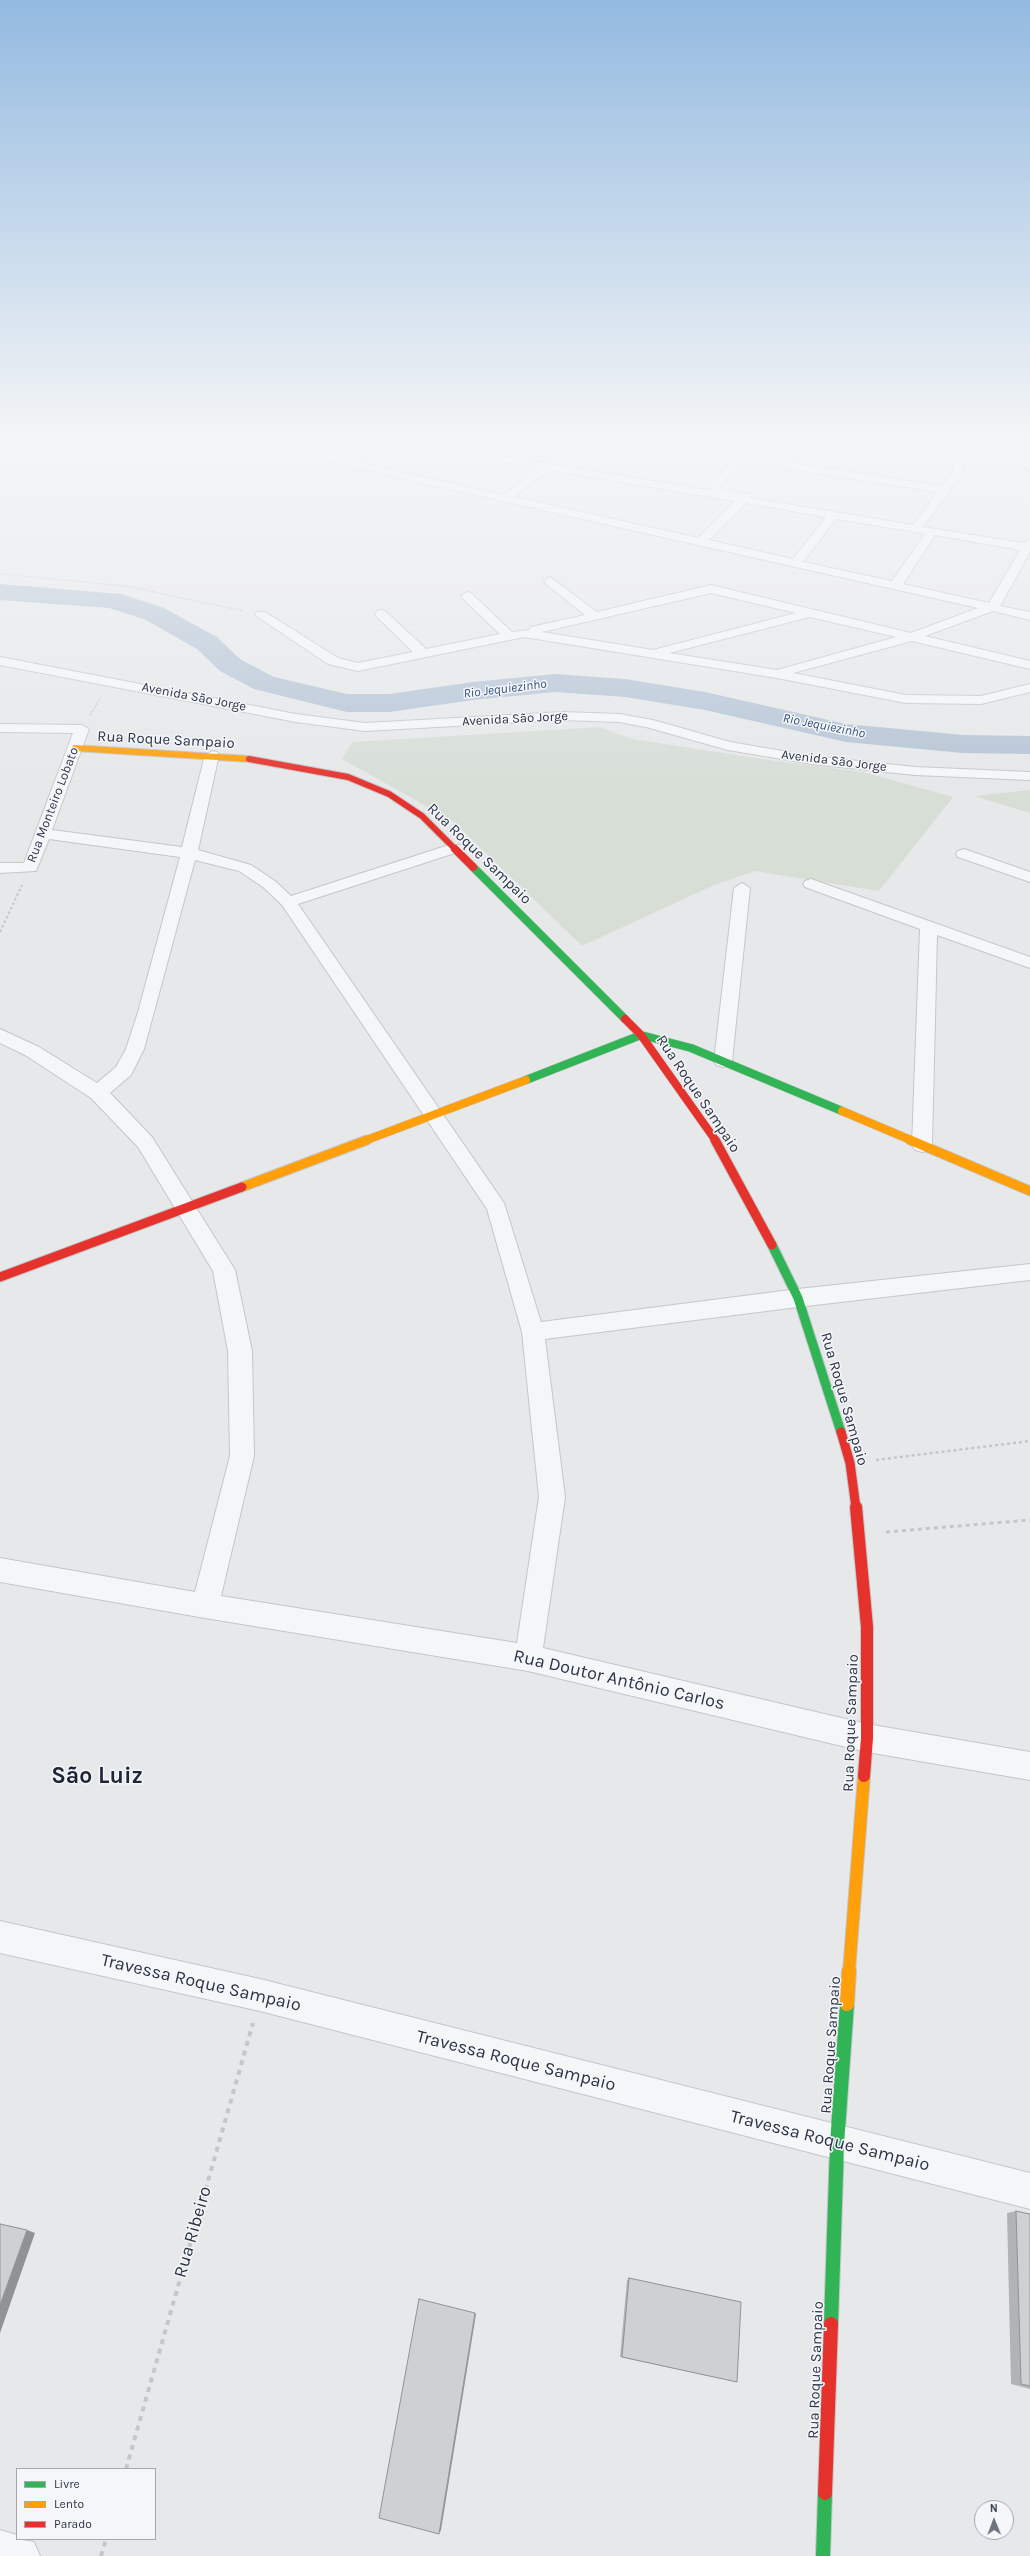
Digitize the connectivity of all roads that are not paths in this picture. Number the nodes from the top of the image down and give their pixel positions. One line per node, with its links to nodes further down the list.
1 (766, 556): 5 (street)
2 (801, 556): 5 (street)
3 (916, 556): 7 (street)
4 (1022, 556): 9 (street)
5 (796, 563): 7 (street)
6 (550, 581): 13 (street)
7 (896, 586): 9 (street)
8 (467, 596): 16 (street)
9 (993, 607): 14 (street); 17 (street)
10 (809, 613): 13 (street); 17 (street); 18 (street)
11 (381, 614): 19 (street)
12 (261, 615): 19 (street)
13 (595, 616): 15 (street)
14 (1030, 616)
15 (524, 633): 16 (street); 18 (street)
16 (509, 636): 19 (street)
17 (914, 636): 21 (street); 22 (street)
18 (650, 653): 22 (street)
19 (423, 654)
20 (0, 661): 27 (street, Avenida São Jorge)
21 (1030, 664)
22 (777, 674): 23 (street)
23 (1030, 688)
24 (0, 728): 25 (street, Rua Monteiro Lobato)
25 (75, 748): 26 (street, Rua Roque Sampaio); 28 (street, Rua Monteiro Lobato)
26 (212, 755): 29 (street, Rua Roque Sampaio); 30 (street)
27 (1030, 776)
28 (43, 834): 30 (street); 32 (street, Rua Monteiro Lobato)
29 (455, 848): 36 (street); 40 (street, Rua Roque Sampaio)
30 (189, 853): 36 (street); 42 (street)
31 (964, 854): 33 (street)
32 (0, 868)
33 (1030, 876)
34 (811, 884): 37 (street)
35 (742, 888): 41 (street)
36 (288, 902): 43 (street)
37 (929, 926): 38 (street); 44 (street)
38 (1030, 963)
39 (0, 1035): 42 (street)
40 (641, 1035): 41 (street); 43 (street); 49 (street, Rua Roque Sampaio)
41 (723, 1061): 44 (street)
42 (98, 1093): 46 (street)
43 (435, 1115): 46 (street); 50 (street)
44 (922, 1145): 45 (street)
45 (1030, 1190)
46 (186, 1207): 48 (street); 52 (street)
47 (1030, 1272): 49 (street)
48 (0, 1277)
49 (798, 1298): 50 (street); 54 (street, Rua Roque Sampaio)
50 (533, 1332): 53 (street)
51 (0, 1570): 52 (street, Rua Doutor Antônio Carlos)
52 (205, 1606): 53 (street, Rua Doutor Antônio Carlos)
53 (528, 1658): 54 (street, Rua Doutor Antônio Carlos)
54 (867, 1738): 55 (street, Rua Doutor Antônio Carlos); 57 (street, Rua Roque Sampaio)
55 (1030, 1766)
56 (0, 1937): 57 (street, Travessa Roque Sampaio)
57 (837, 2144): 58 (street, Travessa Roque Sampaio); 61 (street, Rua Roque Sampaio)
58 (1030, 2191)
59 (0, 2550): 60 (street)
60 (20, 2556)
61 (823, 2556)

